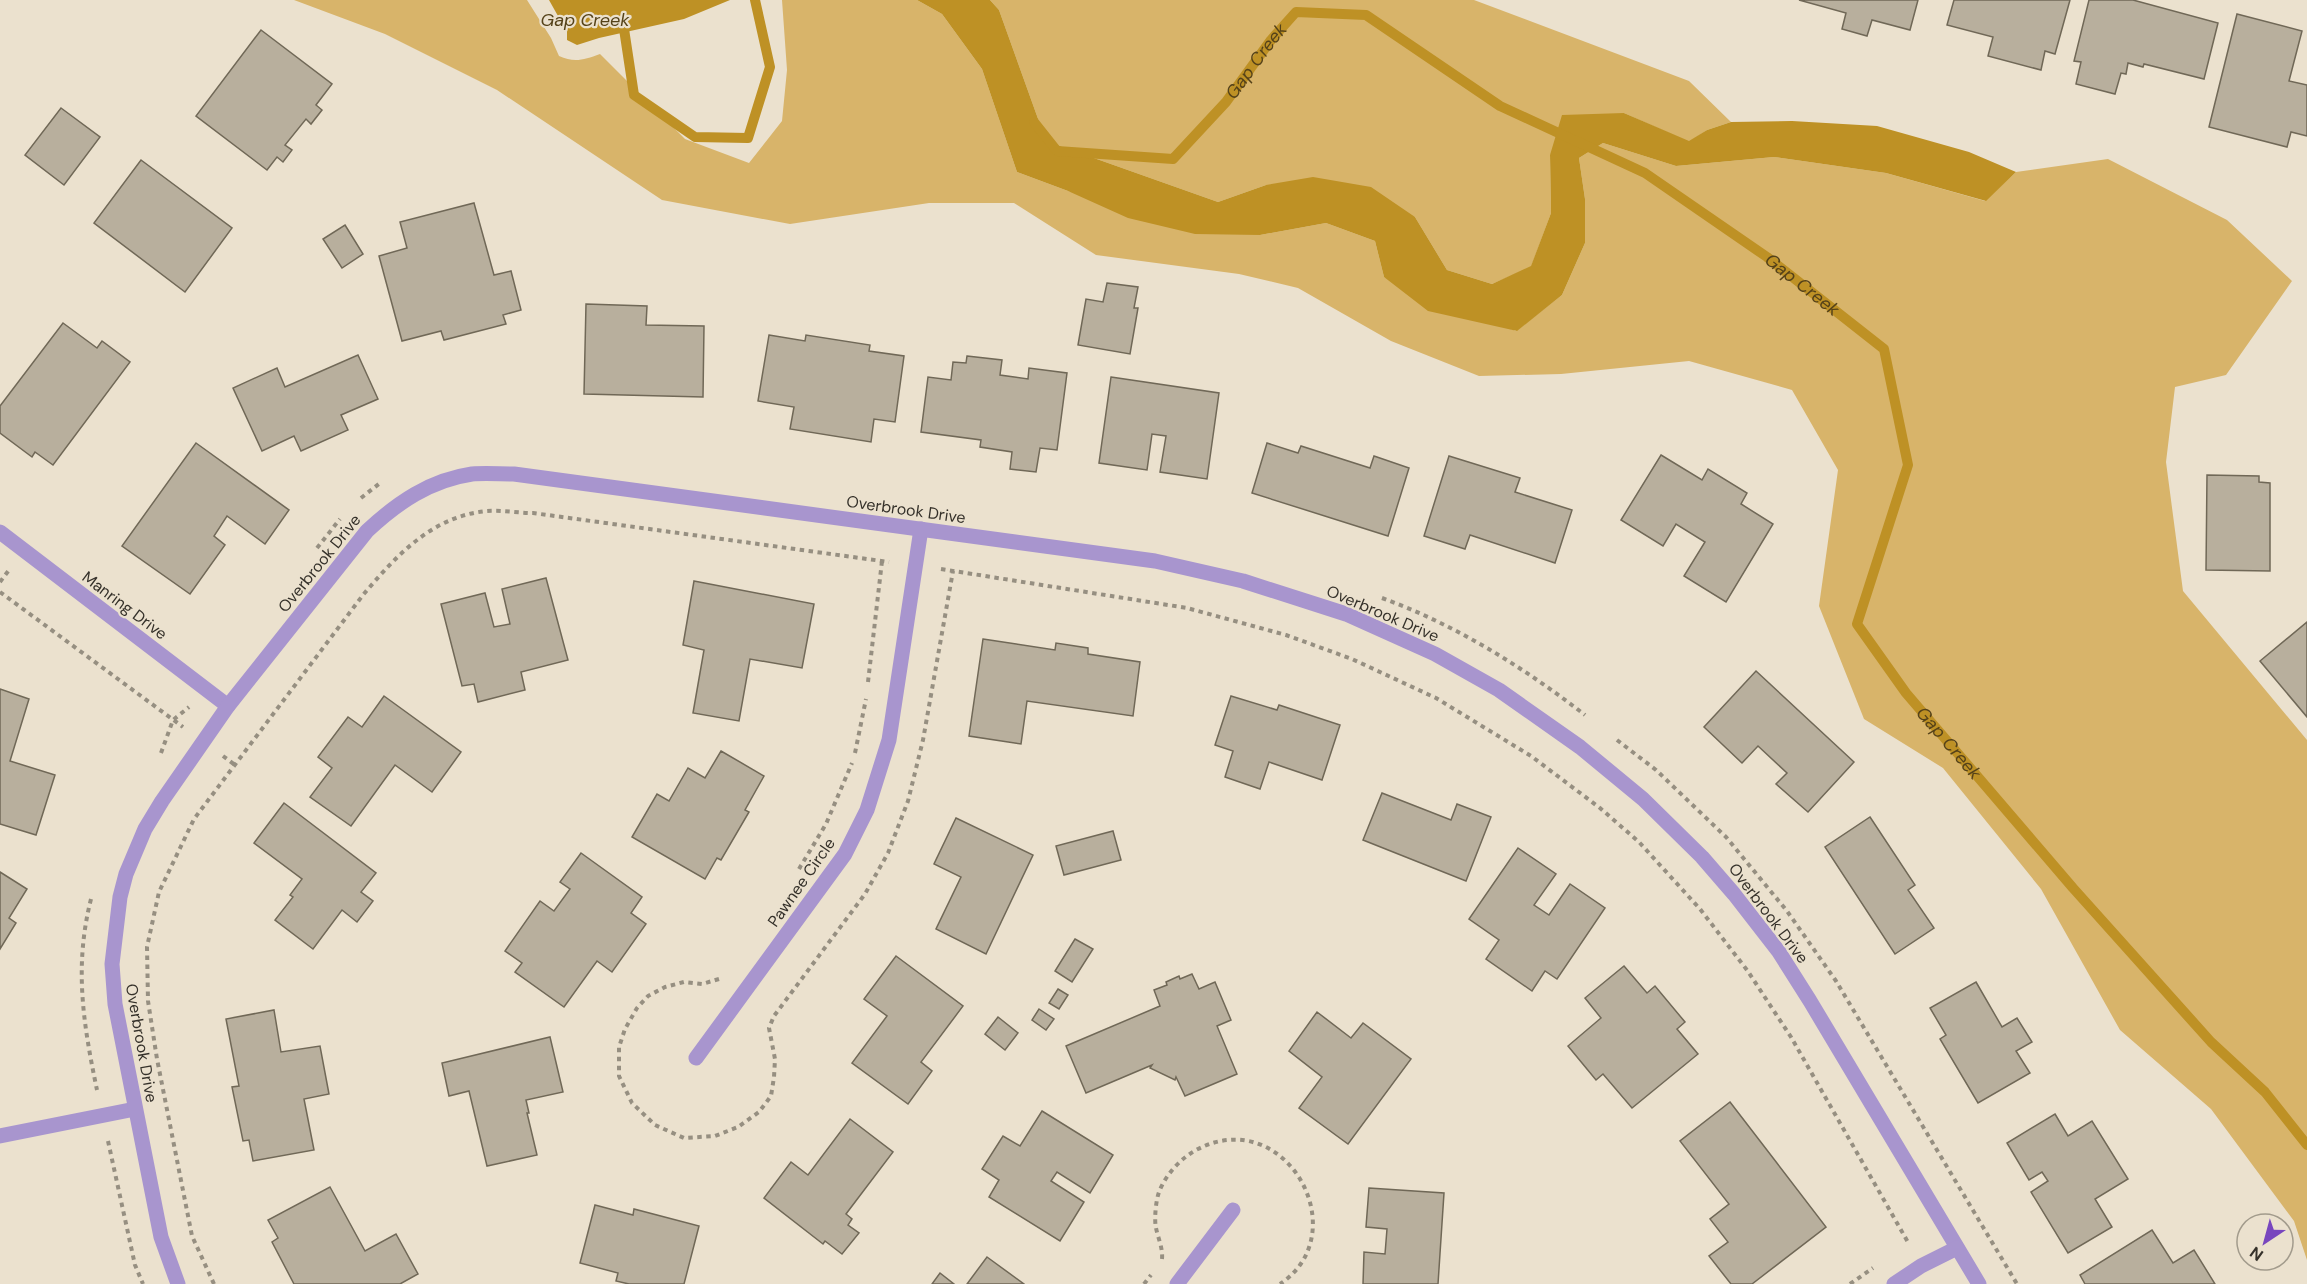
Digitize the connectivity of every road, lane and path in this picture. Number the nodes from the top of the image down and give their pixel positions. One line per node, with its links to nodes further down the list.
1 (390, 477): 2 (path)
2 (355, 504)
3 (348, 511): 6 (path)
4 (921, 529): 7 (street, Pawnee Circle); 11 (street, Overbrook Drive); 24 (street, Overbrook Drive)
5 (0, 532): 10 (street, Manring Drive)
6 (312, 554)
7 (915, 566): 17 (path); 19 (street, Pawnee Circle); 25 (path)
8 (0, 592): 13 (path)
9 (1377, 597): 12 (path)
10 (209, 692): 11 (street, Manring Drive); 13 (path)
11 (228, 706): 15 (street, Overbrook Drive)
12 (1590, 719)
13 (173, 720): 15 (path); 16 (path)
14 (1609, 734): 32 (path)
15 (203, 742): 17 (path); 20 (street, Overbrook Drive)
16 (161, 755)
17 (235, 765): 28 (path)
18 (93, 891): 21 (path)
19 (696, 1058)
20 (135, 1109): 21 (street); 27 (street, Overbrook Drive)
21 (103, 1115): 22 (street); 26 (path)
22 (0, 1136)
23 (1233, 1210): 29 (street)
24 (1957, 1248): 25 (street); 31 (street, Overbrook Drive)
25 (1921, 1266): 30 (street)
26 (143, 1284)
27 (178, 1284)
28 (214, 1284)
29 (1177, 1284)
30 (1894, 1284)
31 (1979, 1284)
32 (2017, 1284)

